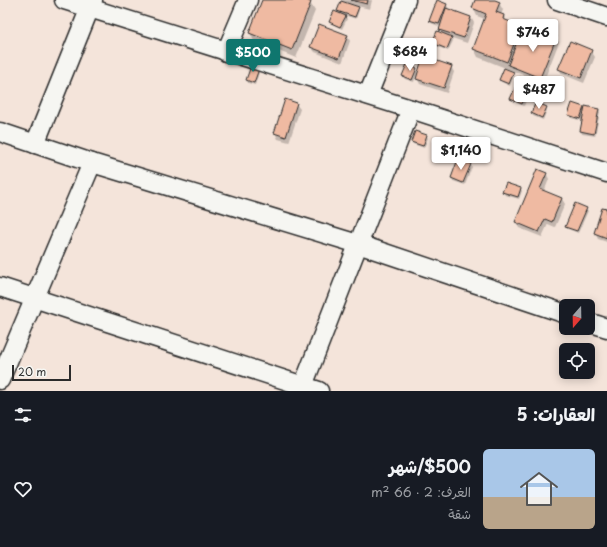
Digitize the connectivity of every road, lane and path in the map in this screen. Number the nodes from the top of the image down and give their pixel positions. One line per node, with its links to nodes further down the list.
1 (64, 0): 5 (street)
2 (248, 0): 7 (street)
3 (406, 0): 8 (street)
4 (557, 0): 6 (street)
5 (92, 4): 7 (street); 11 (street)
6 (607, 17)
7 (226, 52): 8 (street)
8 (368, 95): 9 (street)
9 (411, 109): 13 (street); 14 (street)
10 (0, 132): 11 (street)
11 (35, 144): 12 (street)
12 (92, 163): 14 (street); 16 (street)
13 (607, 173)
14 (358, 244): 17 (street); 21 (street)
15 (0, 287): 16 (street)
16 (34, 298): 20 (street); 21 (street)
17 (559, 312)
18 (595, 324): 19 (street)
19 (607, 328)
20 (0, 380)
21 (308, 389)

